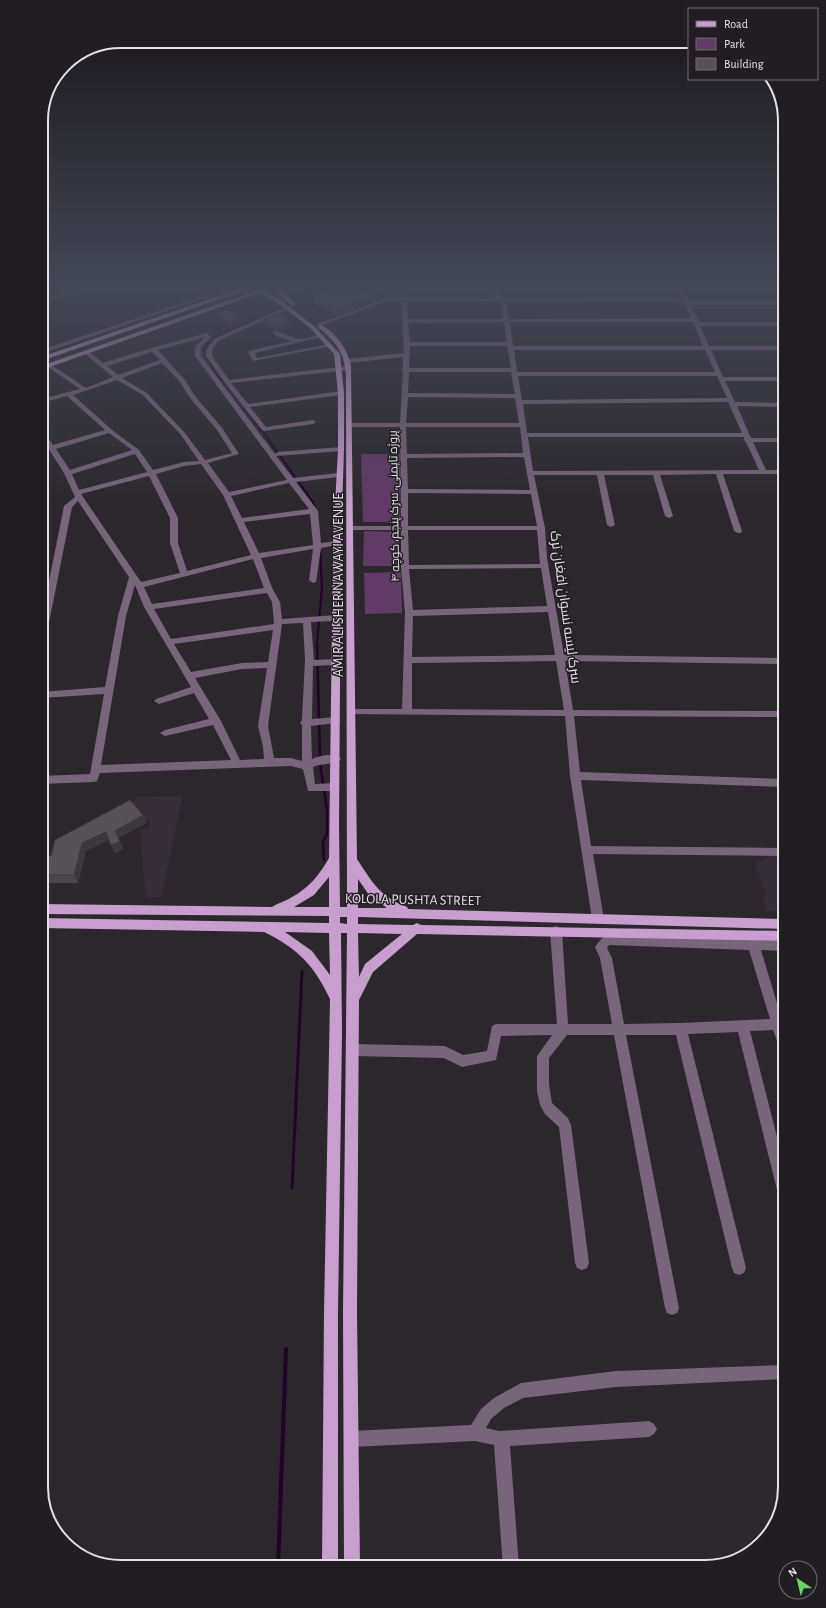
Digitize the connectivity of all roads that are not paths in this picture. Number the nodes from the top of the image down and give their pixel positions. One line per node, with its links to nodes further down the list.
1 (68, 358): 15 (main road)
2 (93, 358): 16 (street)
3 (124, 358): 16 (street)
4 (199, 358): 59 (street)
5 (210, 358): 24 (street)
6 (254, 358): 7 (street)
7 (265, 358)
8 (340, 358): 17 (main road)
9 (346, 358): 17 (main road, AMIR ALI SHER NAWAYI AVENUE)
10 (388, 358): 17 (street)
11 (405, 358): 19 (street, پروژه تایمنی، سرک پنجم، کوچه ۴)
12 (513, 358): 20 (street, سرک لیسه نسوان افغان‌ ترک)
13 (712, 358): 21 (street)
14 (164, 360): 22 (street); 49 (street)
15 (48, 365)
16 (102, 365): 22 (street)
17 (345, 366): 24 (street); 26 (main road); 35 (main road, AMIR ALI SHER NAWAYI AVENUE)
18 (48, 368): 25 (street)
19 (404, 370): 20 (street); 28 (street, پروژه تایمنی، سرک پنجم، کوچه ۴)
20 (515, 372): 21 (street); 30 (street, سرک لیسه نسوان افغان‌ ترک)
21 (720, 377): 23 (street); 31 (street)
22 (118, 378): 25 (street); 49 (street)
23 (778, 379)
24 (228, 382): 33 (street)
25 (85, 390): 27 (street)
26 (341, 393): 33 (street); 44 (main road)
27 (68, 394): 29 (street); 38 (street)
28 (404, 395): 30 (street); 36 (street, پروژه تایمنی، سرک پنجم، کوچه ۴)
29 (48, 399)
30 (519, 399): 31 (street); 37 (street, سرک لیسه نسوان افغان‌ ترک)
31 (731, 402): 32 (street); 40 (street)
32 (778, 405)
33 (247, 406): 34 (street)
34 (313, 422)
35 (350, 425): 36 (street); 69 (main road, AMIR ALI SHER NAWAYI AVENUE)
36 (403, 425): 37 (street); 48 (street, پروژه تایمنی، سرک پنجم، کوچه ۴)
37 (523, 425): 39 (street, سرک لیسه نسوان افغان‌ ترک)
38 (110, 430): 43 (street); 45 (street)
39 (525, 435): 40 (street); 47 (street, سرک لیسه نسوان افغان‌ ترک)
40 (746, 437): 41 (street); 50 (street)
41 (778, 439)
42 (48, 444): 43 (street)
43 (51, 448): 52 (street)
44 (341, 449): 46 (street); 58 (main road)
45 (137, 451): 52 (street); 57 (street)
46 (278, 454)
47 (528, 455): 48 (street); 53 (street, سرک لیسه نسوان افغان‌ ترک)
48 (403, 456): 60 (street, پروژه تایمنی، سرک پنجم، کوچه ۴)
49 (205, 462): 57 (street); 63 (street)
50 (763, 472): 51 (street); 56 (street)
51 (778, 472)
52 (68, 473): 62 (street)
53 (530, 473): 54 (street); 61 (street, سرک لیسه نسوان افغان‌ ترک)
54 (600, 473): 55 (street); 67 (street)
55 (656, 473): 56 (street); 65 (street)
56 (719, 473): 71 (street)
57 (152, 474): 62 (street); 77 (street)
58 (338, 475): 59 (street); 72 (main road)
59 (295, 480): 63 (street); 64 (street)
60 (405, 491): 61 (street); 68 (street, پروژه تایمنی، سرک پنجم، کوچه ۴)
61 (533, 492): 70 (street, سرک لیسه نسوان افغان‌ ترک)
62 (78, 495): 78 (street); 82 (street)
63 (227, 495): 66 (street)
64 (314, 511): 66 (street); 73 (street)
65 (669, 516)
66 (238, 521): 74 (street)
67 (611, 525)
68 (405, 527): 69 (street); 70 (street); 75 (street, پروژه تایمنی، سرک پنجم، کوچه ۴)
69 (350, 528): 101 (main road, AMIR ALI SHER NAWAYI AVENUE)
70 (541, 528): 76 (street, سرک لیسه نسوان افغان‌ ترک)
71 (738, 530)
72 (337, 543): 73 (street); 86 (main road)
73 (319, 546): 74 (street); 79 (street)
74 (256, 556): 77 (street); 81 (street)
75 (405, 566): 76 (street); 85 (street, پروژه تایمنی، سرک پنجم، کوچه ۴)
76 (545, 566): 84 (street, سرک لیسه نسوان افغان‌ ترک)
77 (184, 574): 80 (street)
78 (133, 577): 80 (street); 98 (street)
79 (313, 580)
80 (140, 585): 83 (street)
81 (269, 590): 83 (street); 88 (street)
82 (48, 607)
83 (148, 607): 89 (street)
84 (552, 609): 85 (street); 90 (street, سرک لیسه نسوان افغان‌ ترک)
85 (409, 613): 91 (street, پروژه تایمنی، سرک پنجم، کوچه ۴)
86 (336, 618): 87 (street); 93 (main road)
87 (307, 621): 88 (street); 94 (street)
88 (278, 624): 89 (street); 95 (street)
89 (169, 642): 96 (street)
90 (559, 658): 91 (street); 92 (street); 103 (street, سرک لیسه نسوان افغان‌ ترک)
91 (408, 660): 102 (street, پروژه تایمنی، سرک پنجم، کوچه ۴)
92 (778, 661)
93 (336, 662): 94 (street); 105 (main road)
94 (314, 663): 107 (street)
95 (273, 665): 96 (street); 110 (street)
96 (188, 676): 97 (street)
97 (196, 689): 100 (street); 106 (street)
98 (109, 690): 99 (street); 113 (street)
99 (48, 694)
100 (159, 701)
101 (352, 712): 102 (street); 120 (main road, AMIR ALI SHER NAWAYI AVENUE)
102 (407, 712): 103 (street)
103 (569, 712): 104 (street); 114 (street, سرک لیسه نسوان افغان‌ ترک)
104 (778, 714)
105 (336, 720): 107 (street); 109 (main road)
106 (216, 721): 108 (street); 111 (street)
107 (306, 723): 112 (street)
108 (165, 733)
109 (336, 759): 112 (street); 117 (main road)
110 (269, 762): 111 (street); 112 (street)
111 (238, 764): 113 (street)
112 (306, 766): 117 (street)
113 (97, 769): 115 (street)
114 (575, 776): 116 (street); 118 (street, سرک لیسه نسوان افغان‌ ترک)
115 (48, 780)
116 (778, 783)
117 (335, 787): 121 (main road)
118 (588, 850): 119 (street); 127 (street, سرک لیسه نسوان افغان‌ ترک)
119 (778, 852)
120 (352, 858): 125 (main road, AMIR ALI SHER NAWAYI AVENUE); 126 (main road)
121 (334, 859): 123 (main road); 124 (main road)
122 (48, 909): 123 (main road, KOLOLA PUSHTA STREET)
123 (266, 912): 124 (main road, KOLOLA PUSHTA STREET)
124 (335, 912): 125 (main road, KOLOLA PUSHTA STREET); 131 (main road)
125 (352, 912): 126 (main road, KOLOLA PUSHTA STREET); 132 (main road, AMIR ALI SHER NAWAYI AVENUE)
126 (417, 914): 127 (main road, KOLOLA PUSHTA STREET)
127 (598, 919): 129 (main road, KOLOLA PUSHTA STREET)
128 (48, 923): 130 (main road)
129 (778, 924)
130 (263, 926): 131 (main road); 139 (main road)
131 (335, 928): 132 (main road); 139 (main road)
132 (353, 928): 133 (main road); 138 (main road, AMIR ALI SHER NAWAYI AVENUE)
133 (417, 928): 134 (main road); 138 (main road)
134 (556, 931): 135 (main road); 144 (street)
135 (778, 936)
136 (754, 946): 137 (street); 140 (street); 142 (street)
137 (778, 946)
138 (353, 999): 145 (main road, AMIR ALI SHER NAWAYI AVENUE)
139 (336, 1000): 155 (main road)
140 (778, 1024): 141 (street)
141 (743, 1027): 143 (street); 146 (street)
142 (620, 1029): 143 (street); 144 (street); 149 (street)
143 (681, 1029): 148 (street)
144 (563, 1031): 145 (street); 147 (street)
145 (353, 1050): 154 (main road, AMIR ALI SHER NAWAYI AVENUE)
146 (778, 1166)
147 (582, 1263)
148 (739, 1268)
149 (672, 1308)
150 (778, 1372): 152 (street)
151 (649, 1429): 153 (street)
152 (475, 1433): 153 (street); 154 (street)
153 (499, 1439): 157 (street)
154 (352, 1440): 156 (main road, AMIR ALI SHER NAWAYI AVENUE)
155 (330, 1560)
156 (352, 1560)
157 (511, 1560)

